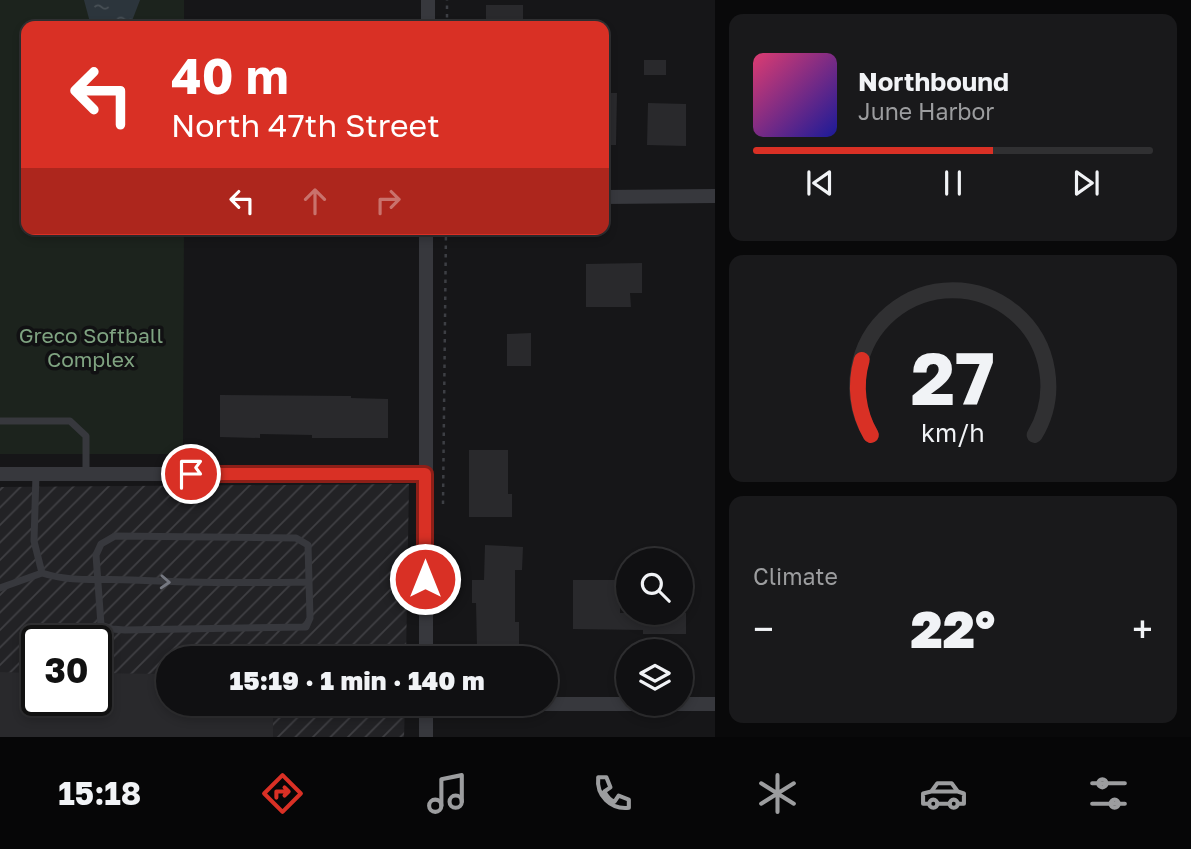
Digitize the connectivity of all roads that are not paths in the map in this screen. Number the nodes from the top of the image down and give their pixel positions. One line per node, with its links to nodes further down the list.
1 (428, 0): 2 (street)
2 (428, 21)
3 (715, 196): 4 (street)
4 (609, 197)
5 (426, 235): 10 (street)
6 (0, 421): 9 (lane)
7 (0, 474): 8 (street)
8 (36, 474): 9 (street); 11 (lane)
9 (86, 474): 10 (street)
10 (425, 474): 15 (street)
11 (42, 573): 12 (lane); 14 (lane)
12 (97, 580): 13 (lane, one-way to 13); 13 (lane); 13 (lane)
13 (309, 582)
14 (0, 588)
15 (426, 646)
16 (558, 704): 17 (street)
17 (715, 704)
18 (426, 716): 19 (street)
19 (426, 737)

